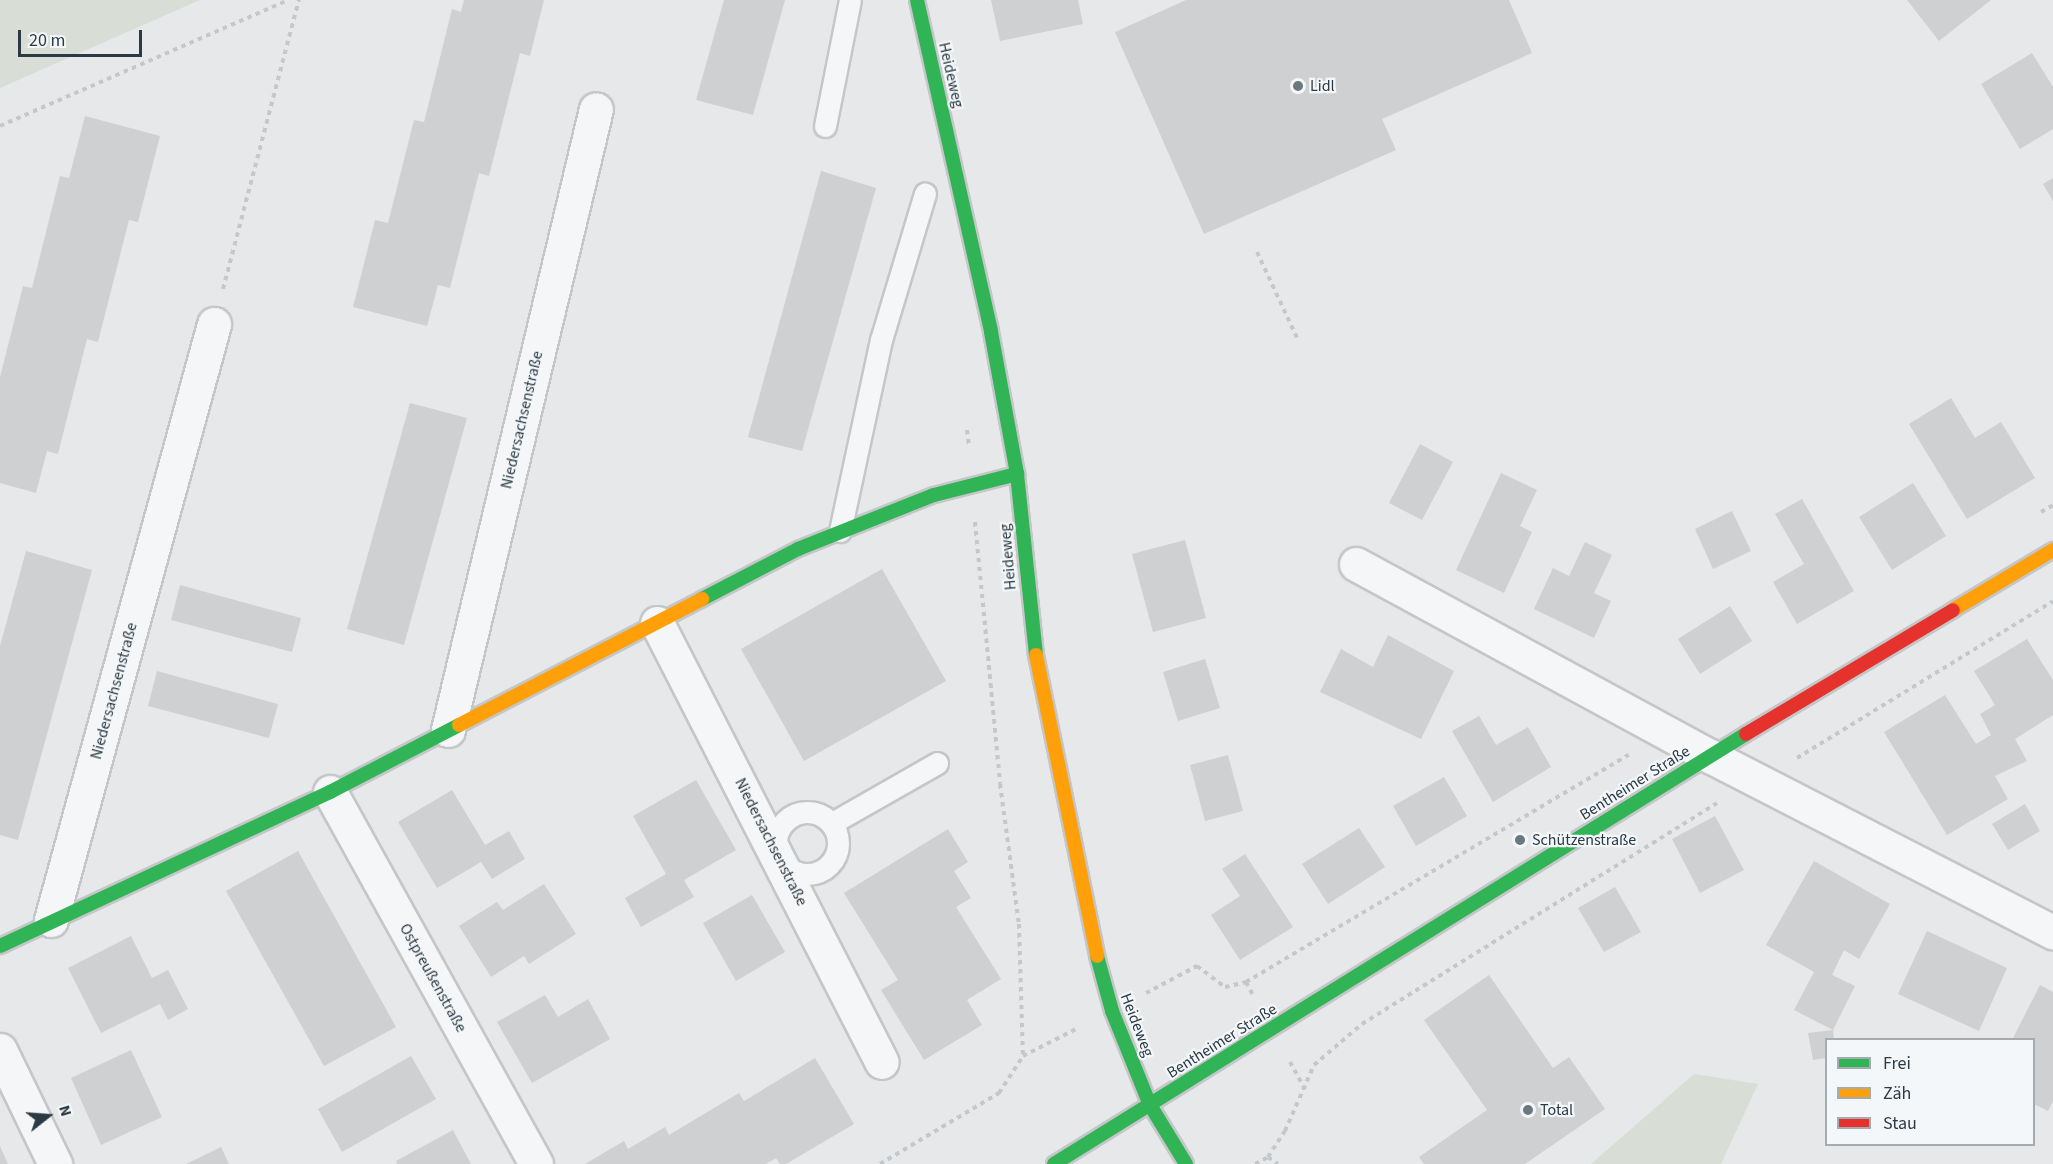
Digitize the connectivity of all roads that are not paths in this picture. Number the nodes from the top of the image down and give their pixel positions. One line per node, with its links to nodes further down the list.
1 (850, 0): 4 (lane)
2 (917, 0): 7 (street, Heideweg)
3 (596, 109): 12 (street, Niedersachsenstraße)
4 (825, 126)
5 (925, 194): 8 (lane)
6 (213, 324): 18 (street, Niedersachsenstraße)
7 (1017, 474): 8 (street); 23 (street, Heideweg)
8 (840, 531): 11 (street)
9 (2053, 550): 13 (street, Bentheimer Straße)
10 (1356, 564): 13 (street)
11 (657, 623): 12 (street); 17 (street, Niedersachsenstraße)
12 (448, 730): 15 (street)
13 (1710, 756): 19 (street); 23 (street, Bentheimer Straße)
14 (937, 763): 16 (lane)
15 (330, 792): 18 (street); 25 (street, Ostpreußenstraße)
16 (832, 823): 17 (lane); 17 (lane)
17 (780, 858): 22 (street, Niedersachsenstraße)
18 (51, 920): 20 (street)
19 (2053, 932)
20 (0, 946)
21 (0, 1050): 24 (street)
22 (882, 1062)
23 (1150, 1105): 26 (street, Bentheimer Straße); 27 (street, Heideweg)
24 (55, 1164)
25 (536, 1164)
26 (1054, 1164)
27 (1186, 1164)

